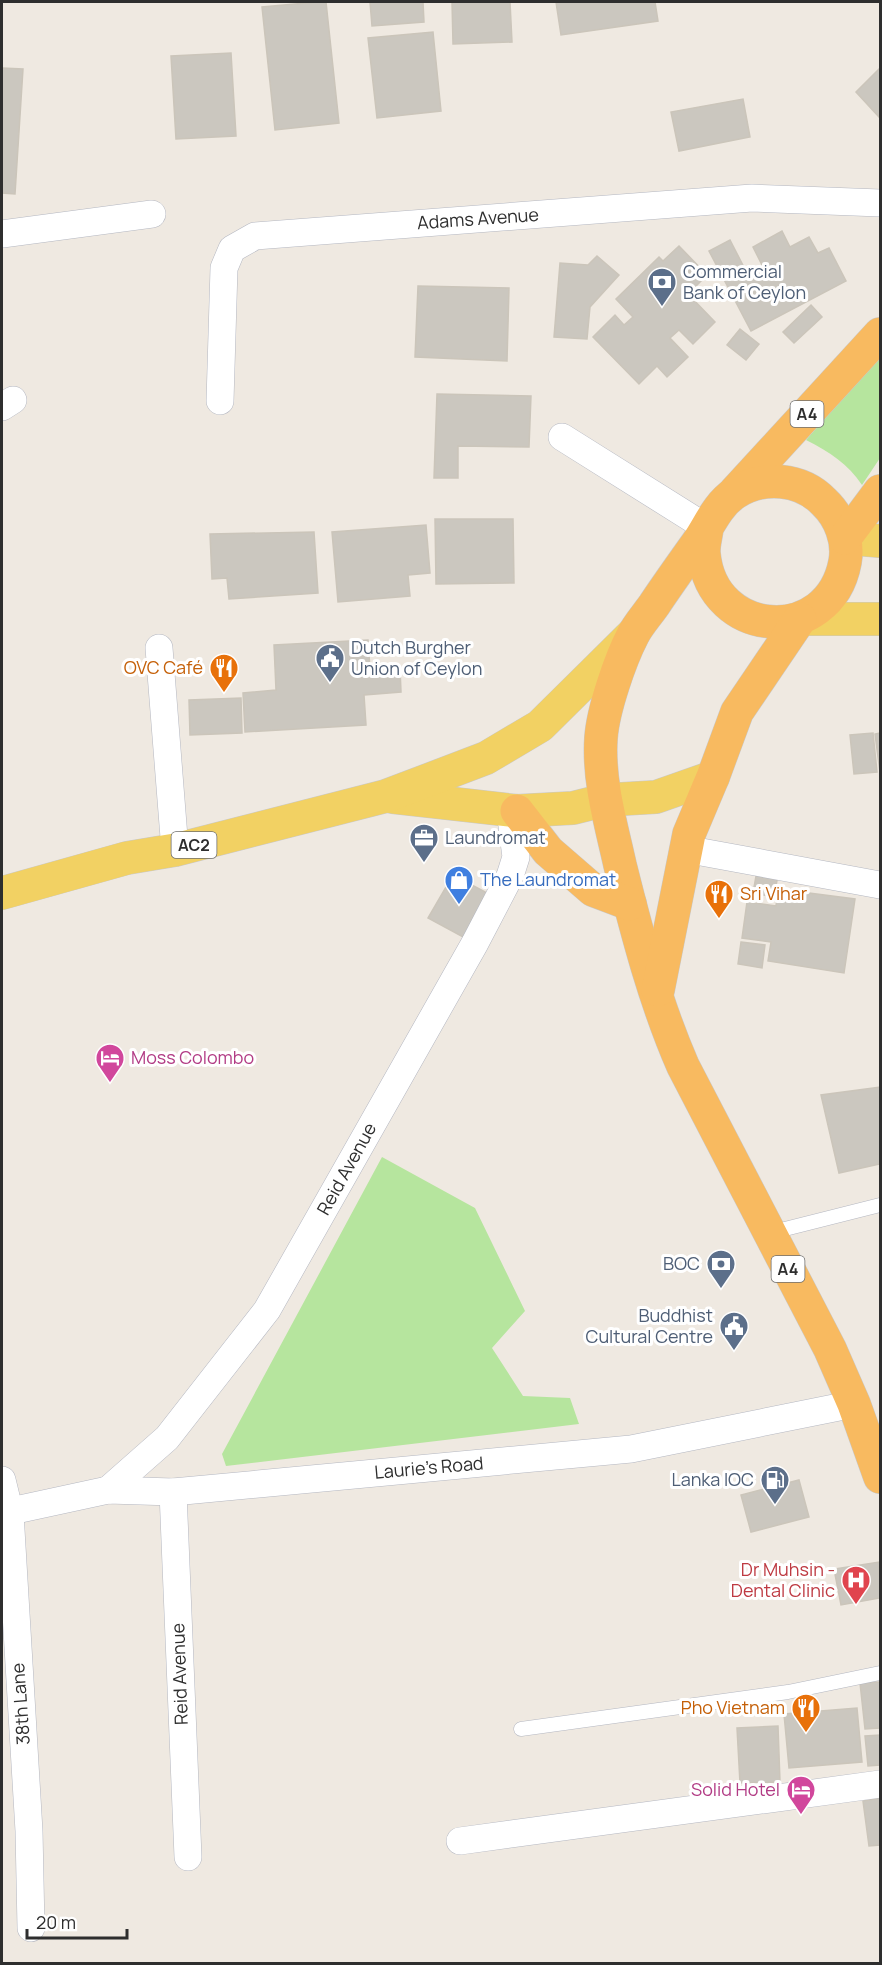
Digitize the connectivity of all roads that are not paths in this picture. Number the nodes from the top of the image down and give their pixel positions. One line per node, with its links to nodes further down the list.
1 (880, 203): 5 (street, Adams Avenue)
2 (152, 214): 3 (street)
3 (2, 234)
4 (880, 334): 8 (highway, A4)
5 (220, 401)
6 (562, 436): 9 (street)
7 (880, 491): 10 (highway)
8 (734, 494): 9 (highway); 10 (highway)
9 (707, 528): 12 (highway); 14 (highway, A4)
10 (845, 538): 11 (main road); 12 (highway)
11 (880, 541)
12 (800, 619): 13 (main road); 16 (highway, A4)
13 (880, 620)
14 (633, 634): 17 (main road, AC2); 18 (highway, A4)
15 (159, 648): 21 (street)
16 (714, 777): 18 (main road, AC2); 20 (highway, A4)
17 (386, 796): 19 (main road, AC2); 21 (main road, AC2)
18 (605, 800): 19 (main road, AC2); 24 (highway, A4)
19 (514, 810): 24 (highway); 31 (street, Reid Avenue)
20 (685, 849): 22 (street); 25 (highway, A4)
21 (175, 850): 23 (main road, AC2)
22 (880, 885)
23 (2, 893)
24 (630, 904): 25 (highway, A4)
25 (656, 996): 27 (highway, A4)
26 (880, 1205): 27 (lane)
27 (769, 1233): 28 (highway, A4)
28 (854, 1404): 29 (highway, A4); 32 (street, Laurie's Road)
29 (880, 1477)
30 (2, 1480): 33 (street, 38th Lane)
31 (108, 1490): 32 (street, Laurie's Road); 33 (street, Laurie's Road)
32 (173, 1492): 38 (street, Reid Avenue)
33 (6, 1513): 39 (street, 38th Lane)
34 (880, 1673): 35 (lane)
35 (521, 1729)
36 (880, 1784): 37 (street)
37 (460, 1841)
38 (188, 1857)
39 (31, 1928)

